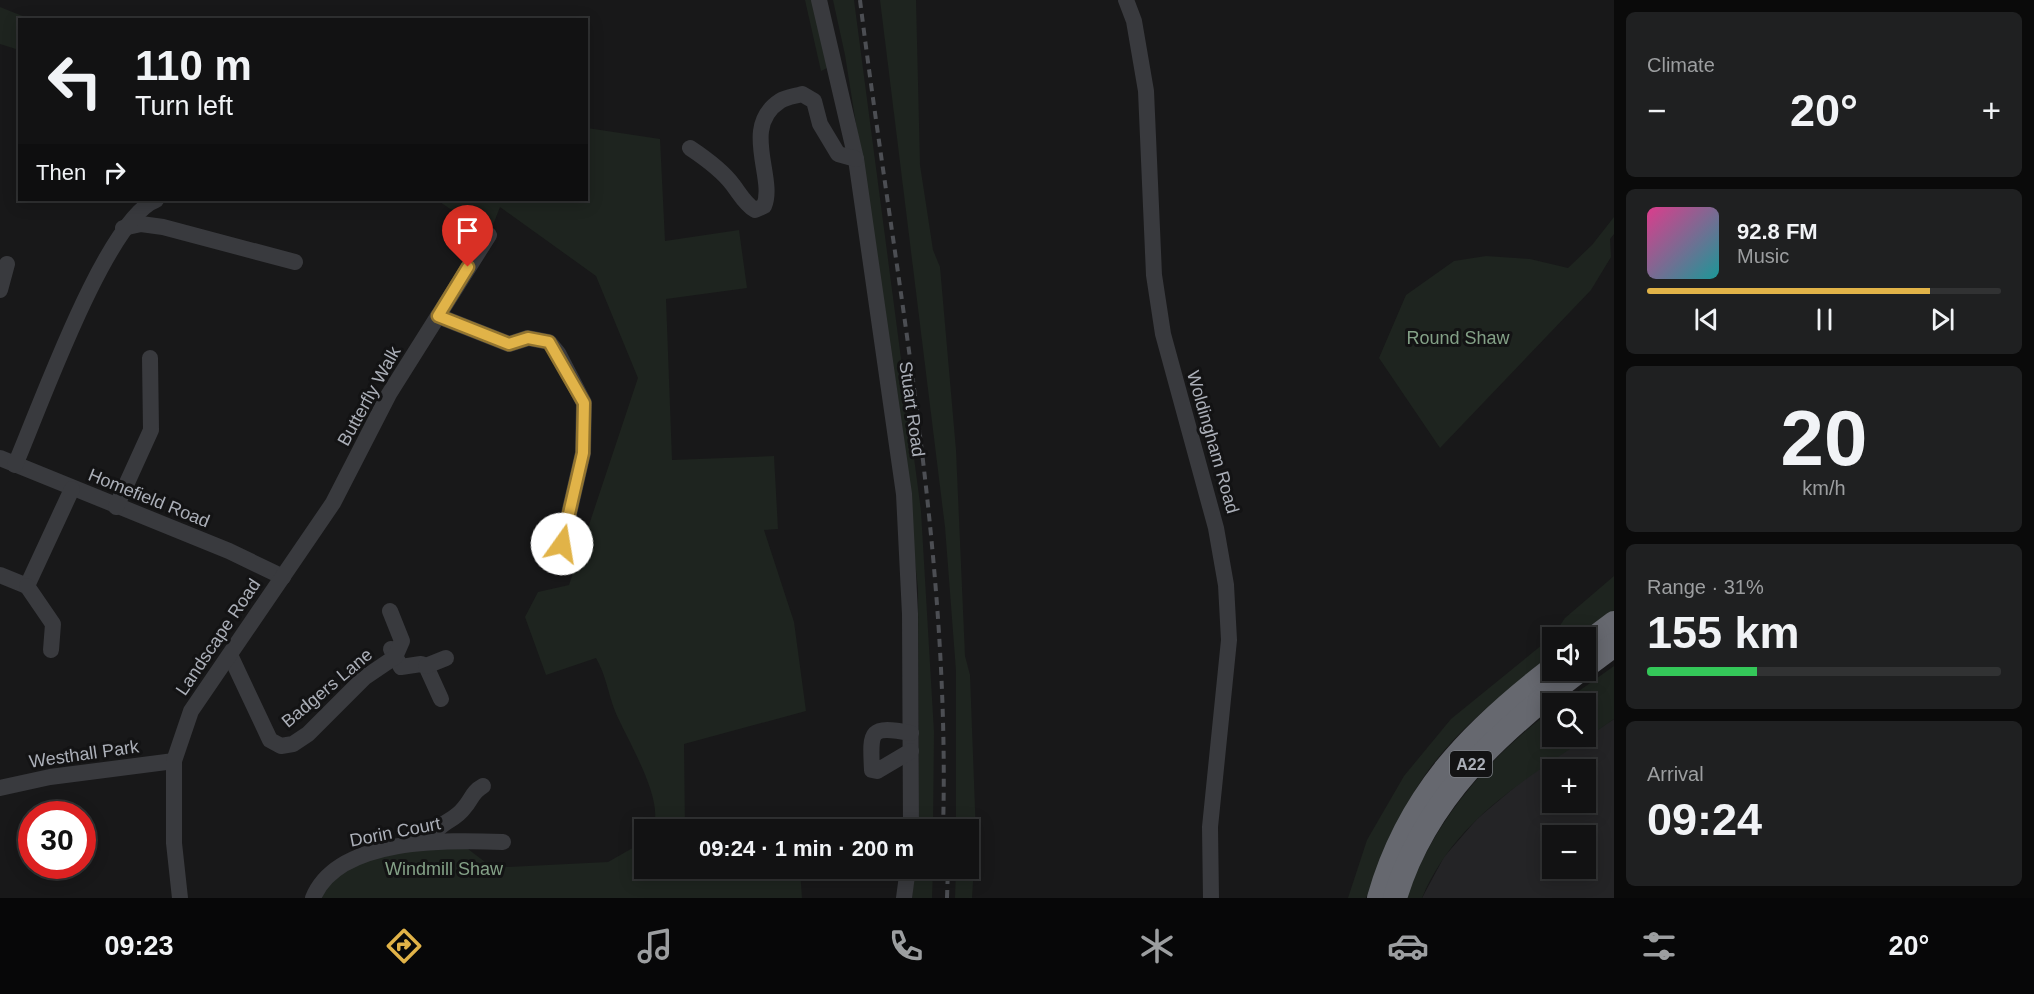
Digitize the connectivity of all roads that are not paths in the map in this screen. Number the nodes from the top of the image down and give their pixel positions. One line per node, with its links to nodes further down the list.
1 (819, 0): 4 (street, Stuart Road)
2 (1125, 0): 45 (street, Woldingham Road)
3 (690, 148): 4 (street)
4 (856, 159): 33 (street, Stuart Road)
5 (153, 201): 6 (street)
6 (123, 228): 8 (street); 13 (street)
7 (489, 235): 11 (street, Butterfly Walk)
8 (295, 262)
9 (7, 264): 10 (street)
10 (0, 290)
11 (438, 316): 16 (street); 18 (street, Butterfly Walk)
12 (150, 358): 15 (street)
13 (8, 462): 14 (street, Homefield Road)
14 (72, 489): 15 (street, Homefield Road); 19 (street)
15 (116, 507): 18 (street, Homefield Road)
16 (562, 544)
17 (0, 575): 19 (street)
18 (283, 577): 25 (street, Landscape Road)
19 (27, 586): 24 (street)
20 (390, 611): 26 (street)
21 (1614, 623): 22 (highway)
22 (1596, 636)
23 (1614, 645): 28 (highway)
24 (51, 650)
25 (230, 656): 26 (street, Badgers Lane); 35 (street, Landscape Road)
26 (395, 658): 29 (street)
27 (446, 658): 29 (street)
28 (1596, 658)
29 (426, 666): 32 (street)
30 (1542, 677): 46 (highway, A22)
31 (1566, 681): 47 (highway, A22)
32 (441, 699)
33 (911, 733): 34 (street, Stuart Road); 34 (street)
34 (911, 751): 38 (street, Stuart Road)
35 (174, 761): 37 (street, Westhall Park); 42 (street, Landscape Road)
36 (483, 786): 39 (street)
37 (0, 788)
38 (911, 819)
39 (430, 842): 40 (street, Dorin Court); 43 (street, Dorin Court)
40 (502, 842)
41 (907, 879): 44 (street)
42 (180, 898)
43 (313, 898)
44 (904, 898)
45 (1211, 898)
46 (1379, 898)
47 (1395, 898)

